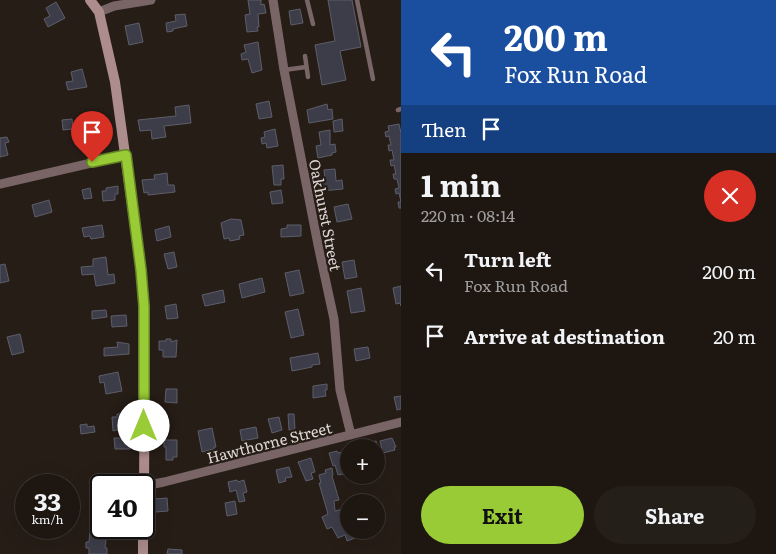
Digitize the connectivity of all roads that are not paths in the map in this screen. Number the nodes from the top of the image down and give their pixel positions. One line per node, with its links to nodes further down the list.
1 (90, 0): 6 (street)
2 (150, 0): 6 (street)
3 (273, 0): 10 (street, Oakhurst Street)
4 (308, 0): 7 (lane)
5 (357, 0): 12 (lane)
6 (99, 12): 13 (street)
7 (313, 24)
8 (305, 56): 9 (lane)
9 (306, 67): 10 (lane); 11 (lane)
10 (284, 70): 16 (street, Oakhurst Street)
11 (308, 77)
12 (373, 79)
13 (126, 155): 14 (street); 17 (street)
14 (0, 184)
15 (401, 422): 16 (street, Hawthorne Street)
16 (351, 435): 18 (street, Hawthorne Street)
17 (144, 474)
18 (155, 484)
19 (143, 539): 20 (street)
20 (143, 554)

